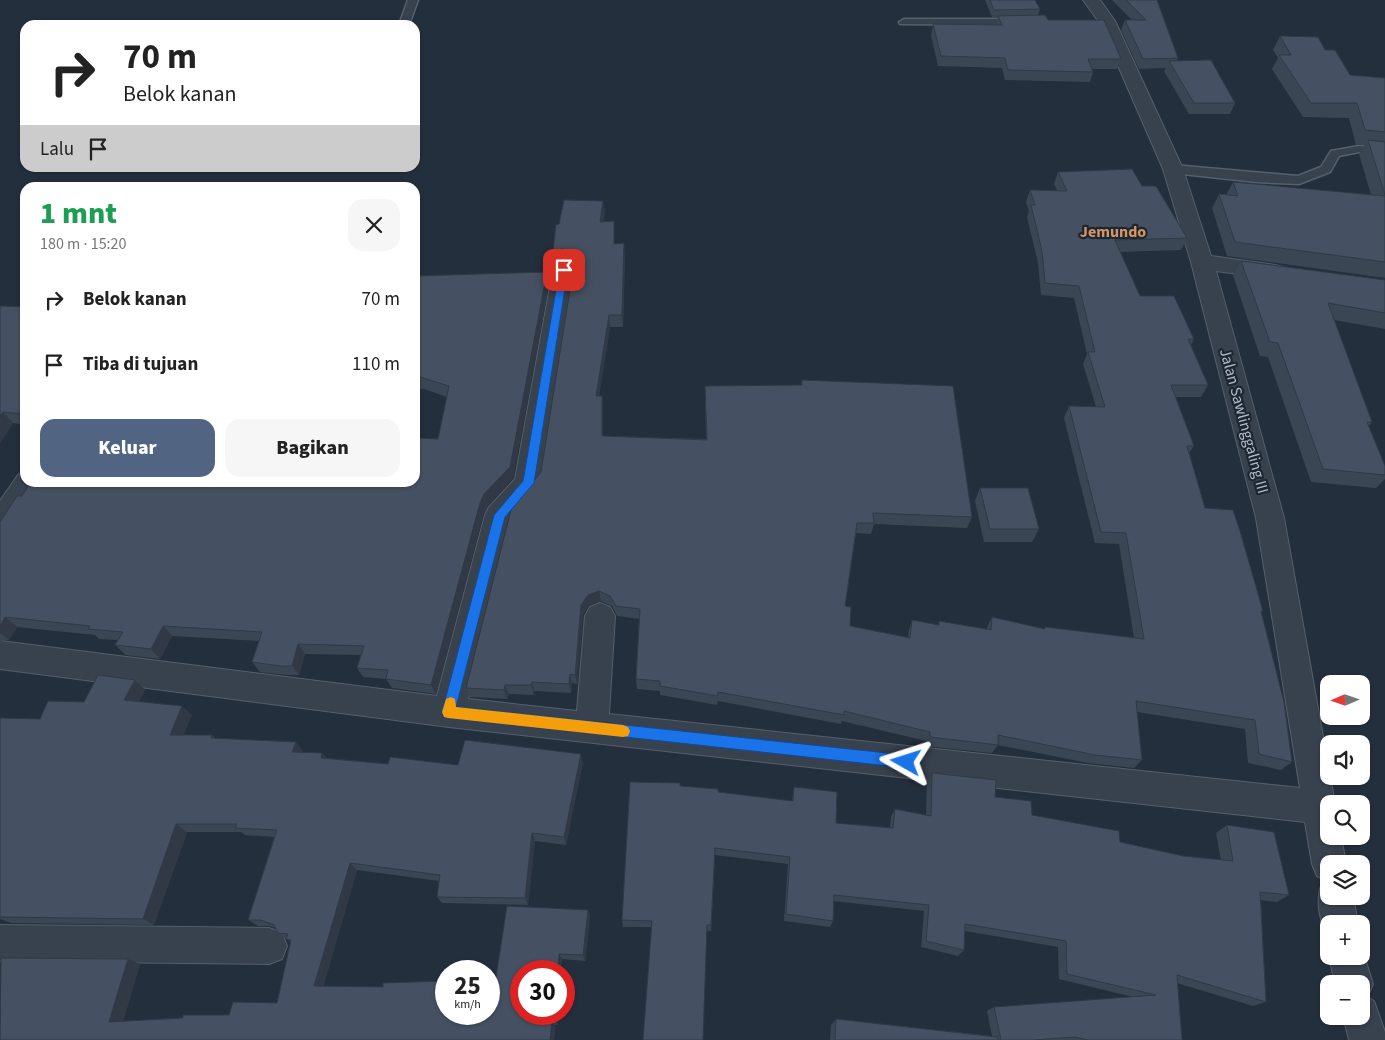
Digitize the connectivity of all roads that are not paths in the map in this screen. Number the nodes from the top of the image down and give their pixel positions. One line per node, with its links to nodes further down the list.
1 (413, 0): 3 (lane)
2 (1098, 14): 7 (street, Jalan Sawlinggaling III)
3 (406, 20)
4 (904, 22): 5 (lane)
5 (1029, 22)
6 (1385, 152): 7 (lane)
7 (1172, 169): 8 (street, Jalan Sawlinggaling III)
8 (1202, 262): 10 (street); 17 (street, Jalan Sawlinggaling III)
9 (564, 270): 15 (street)
10 (1298, 275)
11 (24, 487): 12 (street)
12 (0, 524)
13 (600, 616): 16 (street)
14 (0, 656): 15 (street)
15 (448, 712): 16 (street)
16 (592, 728): 17 (street)
17 (1319, 807): 18 (street, Jalan Sawlinggaling III)
18 (1327, 855)
19 (0, 943): 20 (street)
20 (269, 946)
21 (1364, 1025): 22 (street)
22 (1368, 1040)

